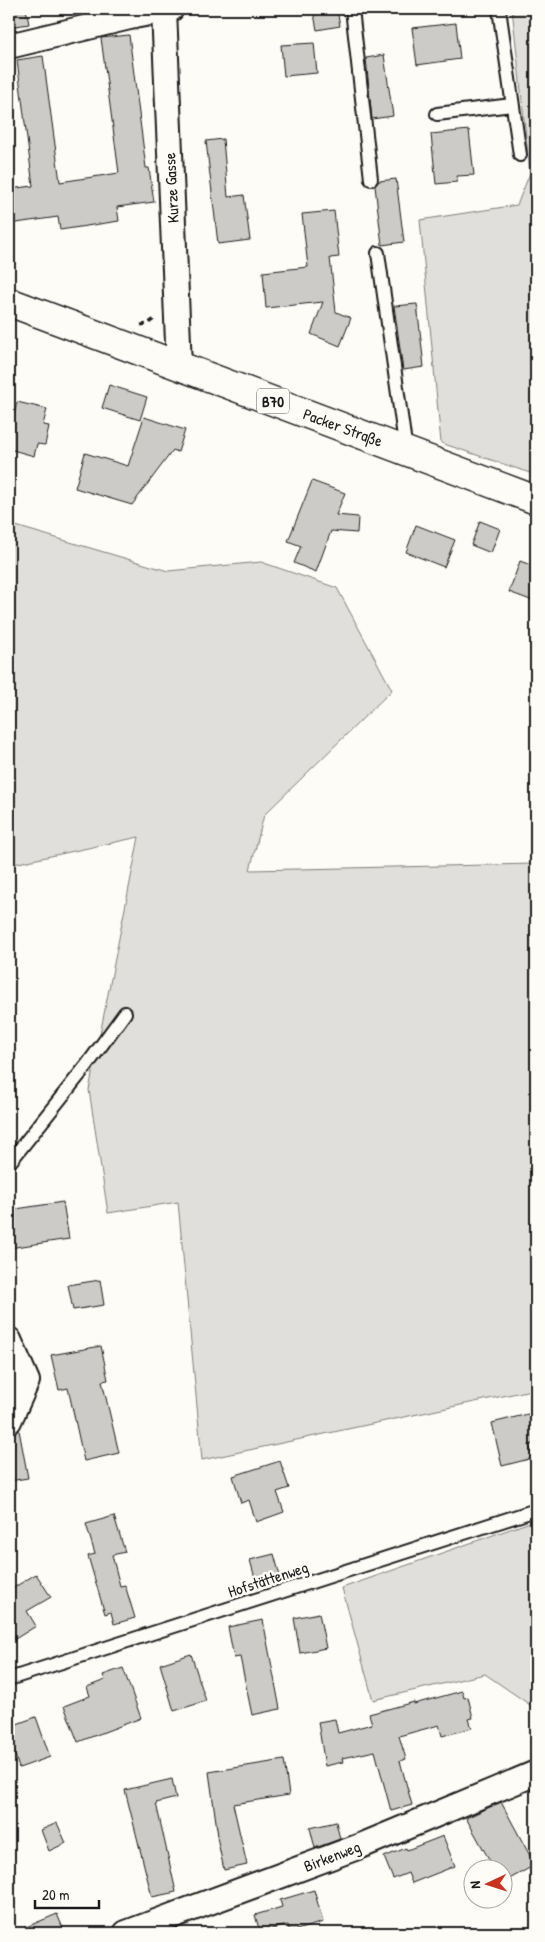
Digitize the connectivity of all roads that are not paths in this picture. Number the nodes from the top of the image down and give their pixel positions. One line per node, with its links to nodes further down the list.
1 (352, 9): 8 (lane)
2 (499, 9): 5 (lane)
3 (167, 10): 4 (street); 11 (street, Kurze Gasse)
4 (9, 46)
5 (512, 105): 6 (lane); 7 (lane)
6 (437, 114)
7 (520, 156)
8 (371, 179)
9 (378, 253): 12 (lane)
10 (9, 302): 11 (main road, Packer Straße / B70)
11 (179, 366): 12 (main road, Packer Straße / B70)
12 (406, 451): 13 (main road, Packer Straße / B70)
13 (536, 500)
14 (125, 1013): 15 (lane)
15 (9, 1163)
16 (9, 1340): 17 (street)
17 (9, 1421)
18 (536, 1510): 19 (lane, Hofstättenweg)
19 (9, 1679)
20 (536, 1773): 21 (street, Birkenweg)
21 (126, 1933)

